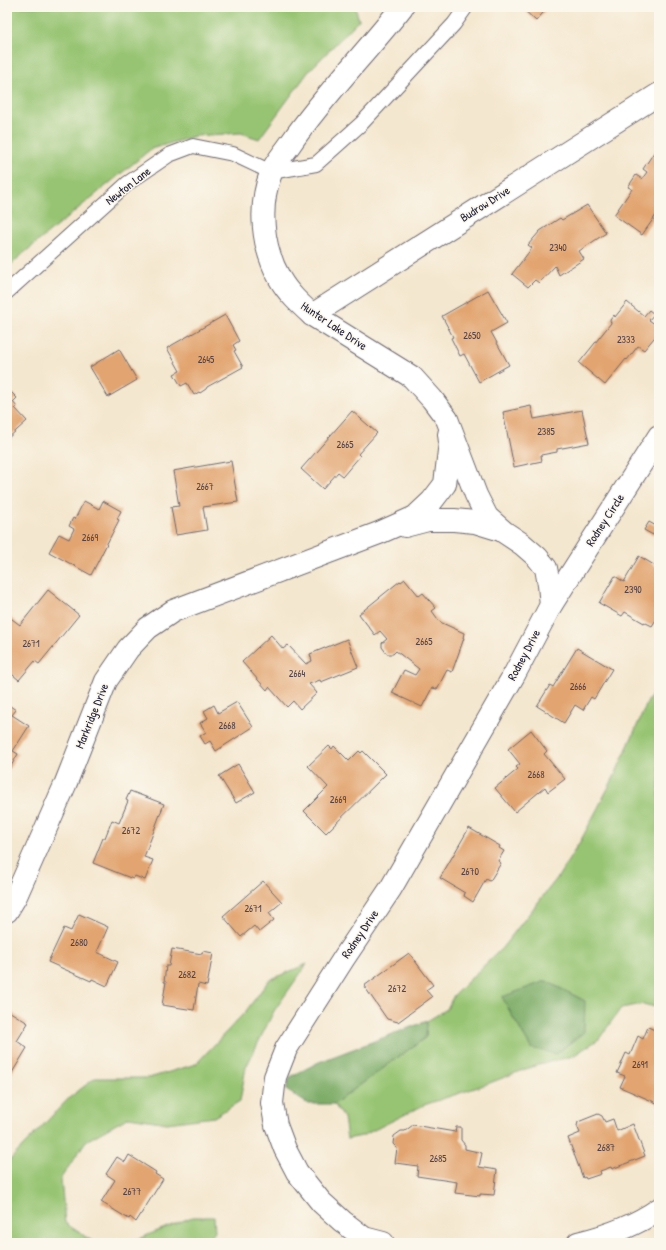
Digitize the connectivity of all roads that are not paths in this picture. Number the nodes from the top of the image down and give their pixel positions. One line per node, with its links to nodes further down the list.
1 (402, 7): 4 (street, Hunter Lake Drive)
2 (466, 7): 4 (lane)
3 (659, 94): 6 (street, Budrow Drive)
4 (271, 172): 5 (lane, Newton Lane); 6 (street, Hunter Lake Drive)
5 (7, 292)
6 (312, 315): 7 (street, Hunter Lake Drive)
7 (447, 419): 9 (street, Hunter Lake Drive); 10 (street, Markridge Drive)
8 (659, 436): 11 (street, Rodney Circle)
9 (504, 532): 10 (street, Markridge Drive); 11 (street, Hunter Lake Drive)
10 (379, 533): 12 (street, Markridge Drive)
11 (551, 605): 14 (street, Rodney Drive)
12 (7, 911)
13 (659, 1209): 15 (street)
14 (370, 1241)
15 (578, 1243)

